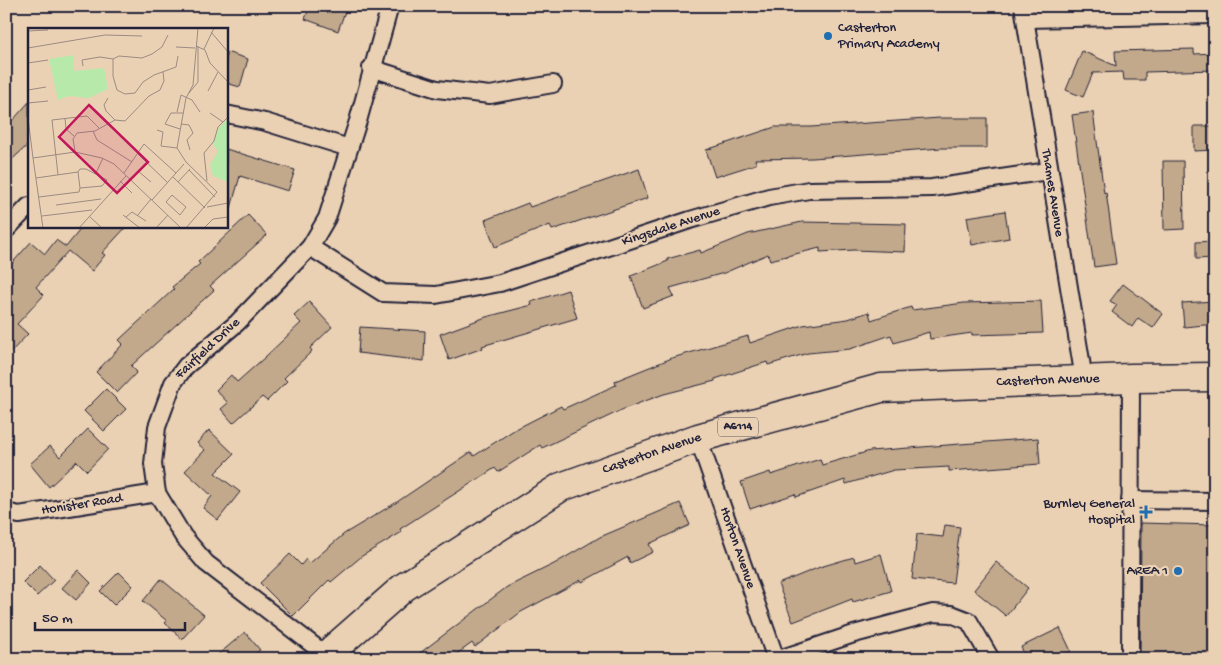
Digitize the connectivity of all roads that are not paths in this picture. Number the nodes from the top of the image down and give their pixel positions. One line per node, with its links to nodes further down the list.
1 (390, 6): 4 (street, Fairfield Drive)
2 (1024, 13): 3 (street); 8 (street, Thames Avenue)
3 (1215, 15)
4 (371, 68): 5 (street); 7 (street, Fairfield Drive)
5 (553, 84)
6 (228, 114): 7 (street)
7 (349, 148): 11 (street, Fairfield Drive)
8 (1048, 171): 11 (street, Kingsdale Avenue); 14 (street, Thames Avenue)
9 (28, 207): 10 (street)
10 (6, 230)
11 (310, 247): 16 (street, Fairfield Drive)
12 (1215, 377): 13 (highway, Casterton Avenue / A6114)
13 (1131, 378): 14 (highway, Casterton Avenue / A6114); 17 (street)
14 (1084, 379): 15 (highway, Casterton Avenue / A6114)
15 (698, 438): 20 (highway, Casterton Avenue / A6114); 21 (street, Horton Avenue)
16 (157, 493): 19 (street, Honister Road); 20 (street, Fairfield Drive)
17 (1130, 500): 18 (street); 23 (street)
18 (1215, 501)
19 (6, 512)
20 (324, 657)
21 (777, 659): 22 (street)
22 (991, 659)
23 (1130, 659)

